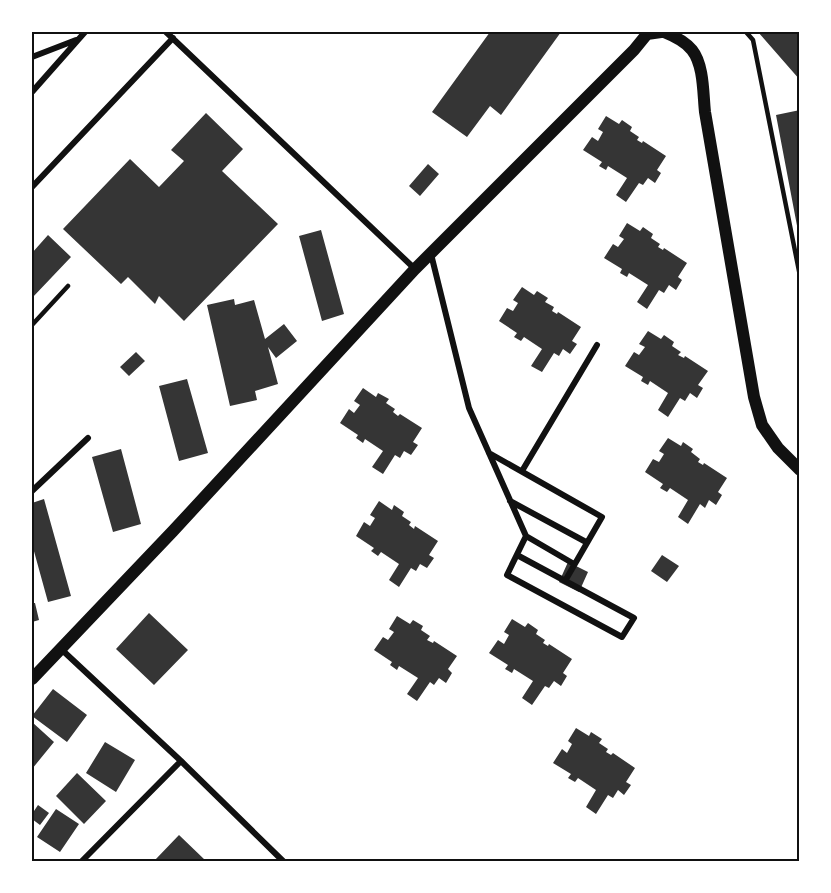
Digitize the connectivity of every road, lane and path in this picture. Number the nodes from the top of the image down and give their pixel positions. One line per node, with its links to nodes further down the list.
1 (85, 32): 6 (street)
2 (166, 32): 5 (street)
3 (662, 32): 10 (main road); 18 (main road)
4 (746, 32): 12 (lane)
5 (173, 38): 9 (street); 11 (street)
6 (78, 39): 7 (street); 8 (street)
7 (32, 57)
8 (32, 92)
9 (32, 187)
10 (430, 254): 11 (main road); 17 (street)
11 (415, 269): 27 (main road)
12 (800, 276)
13 (68, 286): 14 (lane)
14 (32, 325)
15 (597, 345): 19 (street)
16 (88, 438): 20 (street)
17 (489, 453): 19 (street); 21 (street)
18 (800, 470)
19 (522, 471): 23 (street)
20 (32, 491)
21 (510, 501): 22 (street); 23 (street)
22 (526, 536): 24 (street); 25 (street)
23 (586, 542): 25 (street)
24 (517, 555): 26 (street); 26 (street)
25 (574, 564): 26 (street)
26 (565, 581)
27 (60, 648): 28 (main road); 29 (street)
28 (32, 679)
29 (181, 761): 30 (street); 31 (street)
30 (81, 861)
31 (284, 861)

